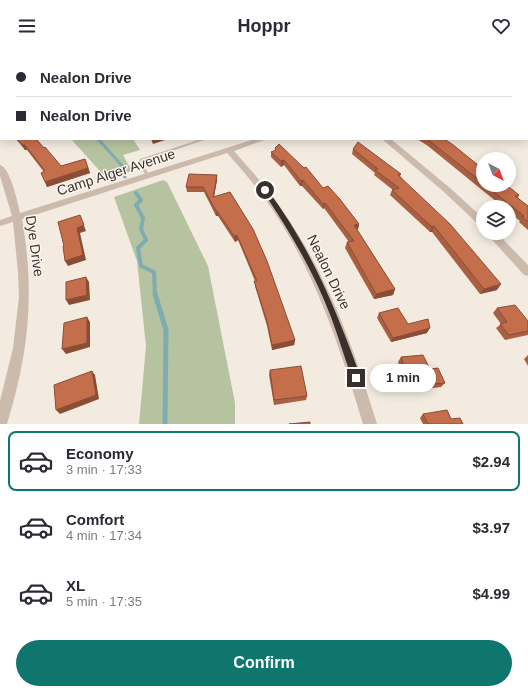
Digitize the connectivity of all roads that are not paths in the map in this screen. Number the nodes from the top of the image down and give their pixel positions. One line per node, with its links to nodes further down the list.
1 (202, 140): 6 (lane)
2 (256, 140): 4 (street, Camp Alger Avenue)
3 (387, 140): 7 (street)
4 (229, 150): 6 (street, Camp Alger Avenue); 13 (street, Nealon Drive)
5 (0, 167): 8 (street, Dye Drive)
6 (148, 176): 8 (street, Camp Alger Avenue)
7 (476, 217)
8 (16, 218): 9 (street, Camp Alger Avenue); 12 (street, Dye Drive)
9 (0, 223)
10 (498, 240): 11 (street)
11 (528, 272)
12 (0, 424)
13 (370, 424)

